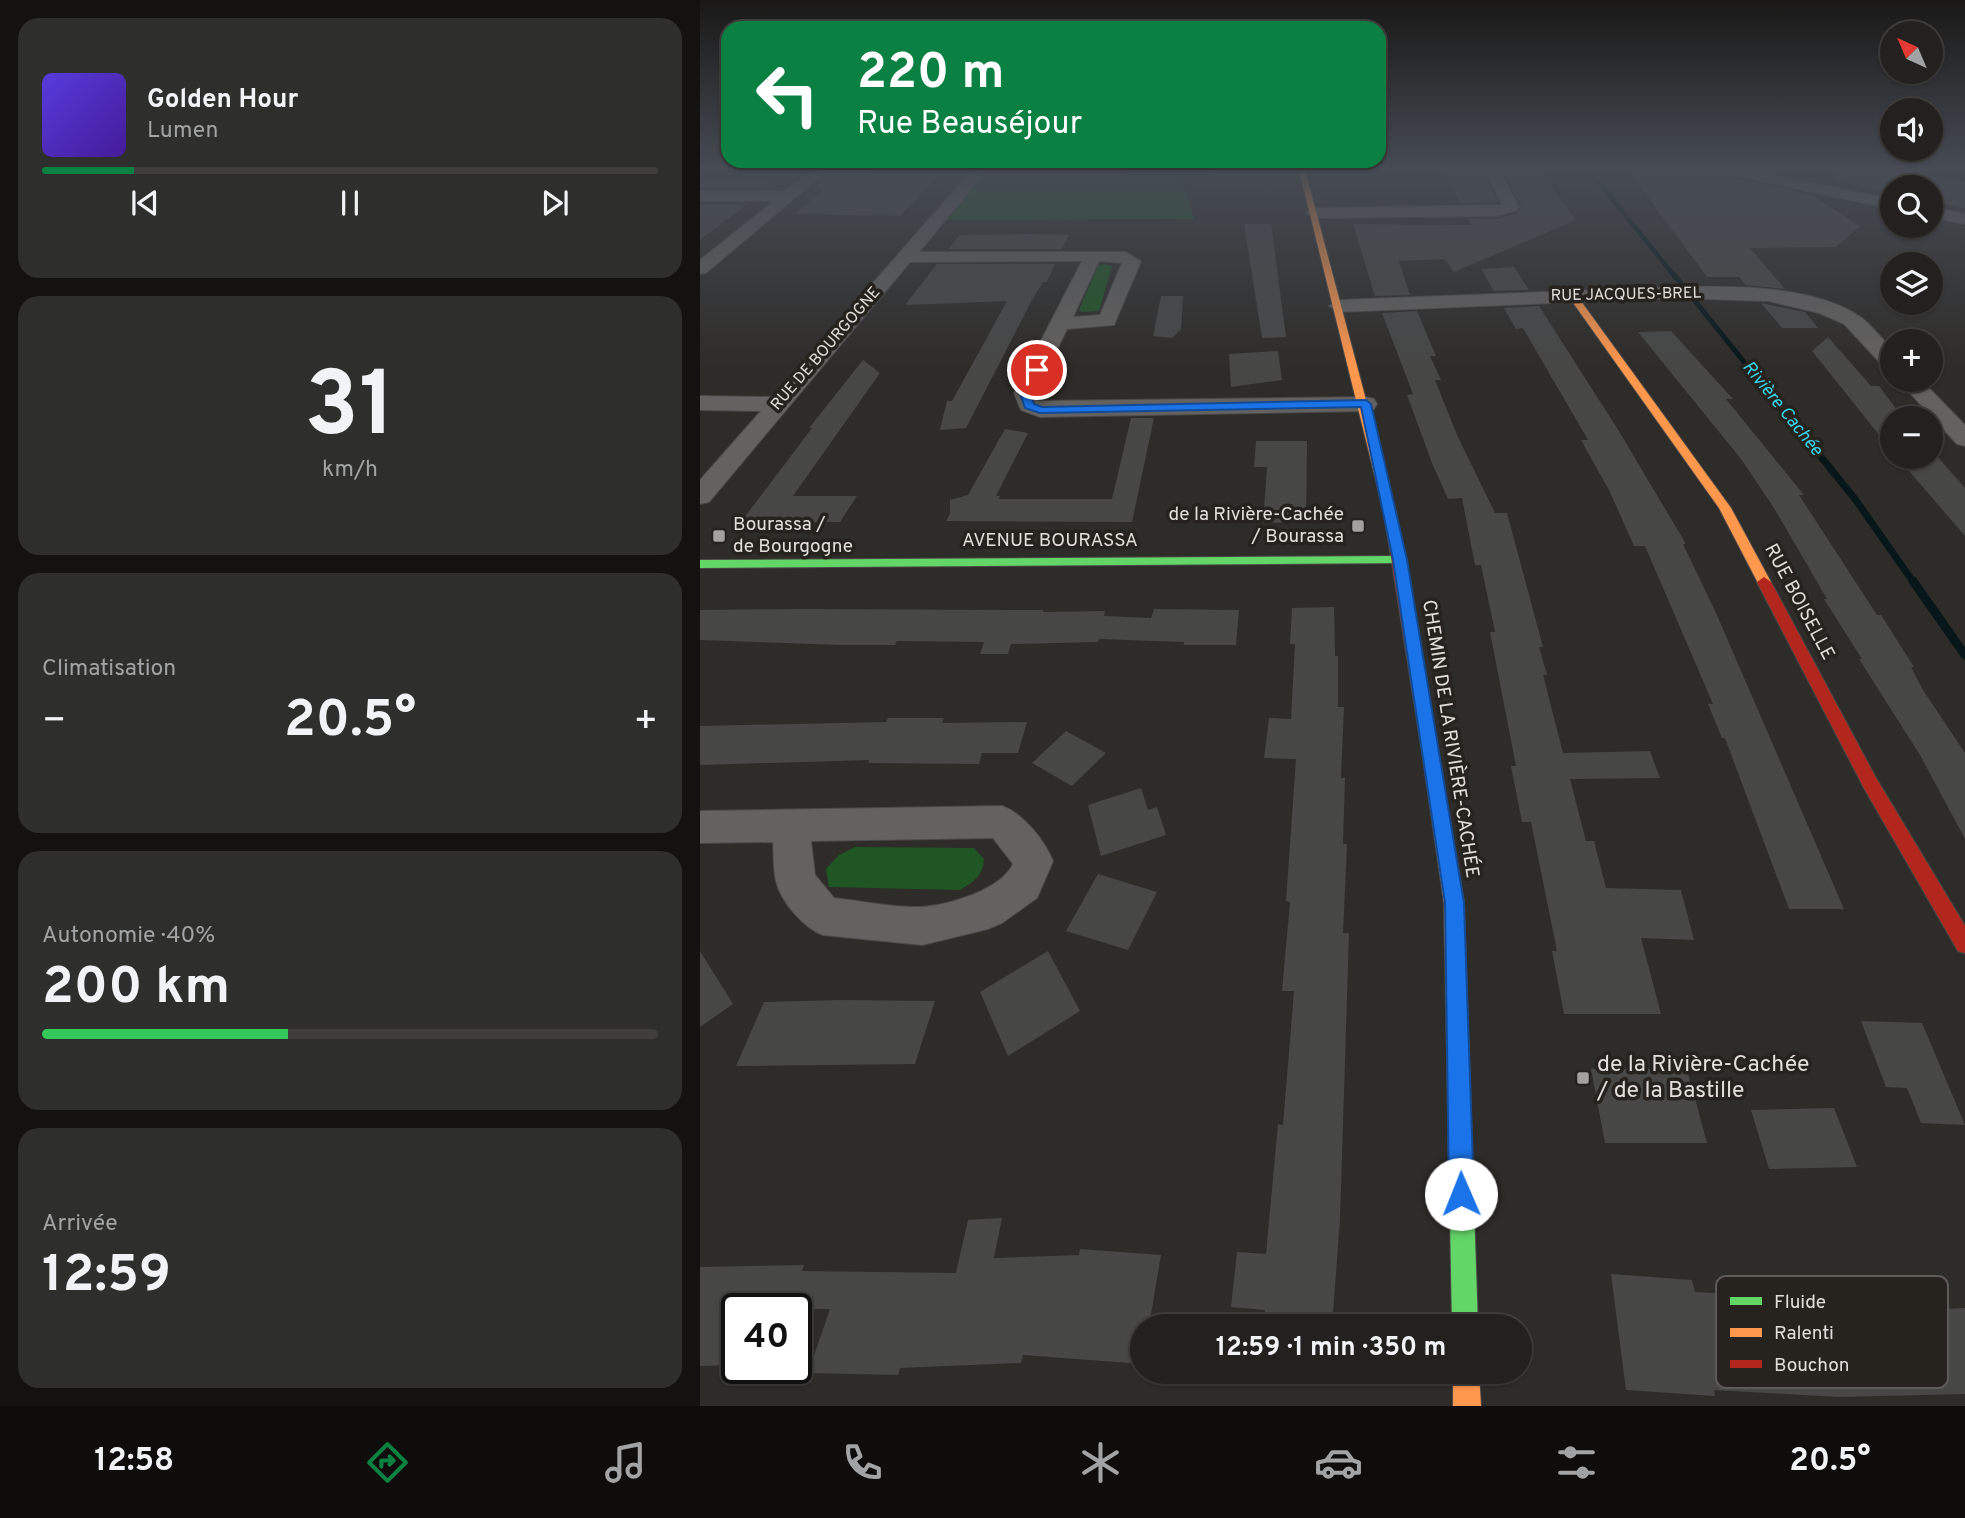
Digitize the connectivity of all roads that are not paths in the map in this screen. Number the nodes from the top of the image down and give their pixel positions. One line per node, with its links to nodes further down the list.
1 (740, 236): 6 (street)
2 (923, 236): 5 (street, RUE DE BOURGOGNE)
3 (1320, 236): 8 (street, CHEMIN DE LA RIVIÈRE-CACHÉE)
4 (1093, 256): 5 (street); 9 (street); 9 (street)
5 (905, 257): 13 (street, RUE DE BOURGOGNE)
6 (700, 269)
7 (1572, 295): 8 (street, RUE JACQUES-BREL); 10 (street, RUE JACQUES-BREL); 21 (street, RUE BOISELLE)
8 (1339, 306): 14 (street, CHEMIN DE LA RIVIÈRE-CACHÉE)
9 (1061, 323): 14 (street)
10 (1880, 350)
11 (1922, 392): 15 (street)
12 (700, 403): 13 (street)
13 (778, 404): 16 (street, RUE DE BOURGOGNE)
14 (1366, 404): 17 (street, CHEMIN DE LA RIVIÈRE-CACHÉE)
15 (1960, 427)
16 (700, 496)
17 (1400, 560): 18 (street, AVENUE BOURASSA); 22 (street, CHEMIN DE LA RIVIÈRE-CACHÉE)
18 (700, 564)
19 (700, 827): 20 (street)
20 (790, 827): 20 (street)
21 (1965, 944)
22 (1465, 1314)
23 (1466, 1384): 24 (street)
24 (1467, 1406)

